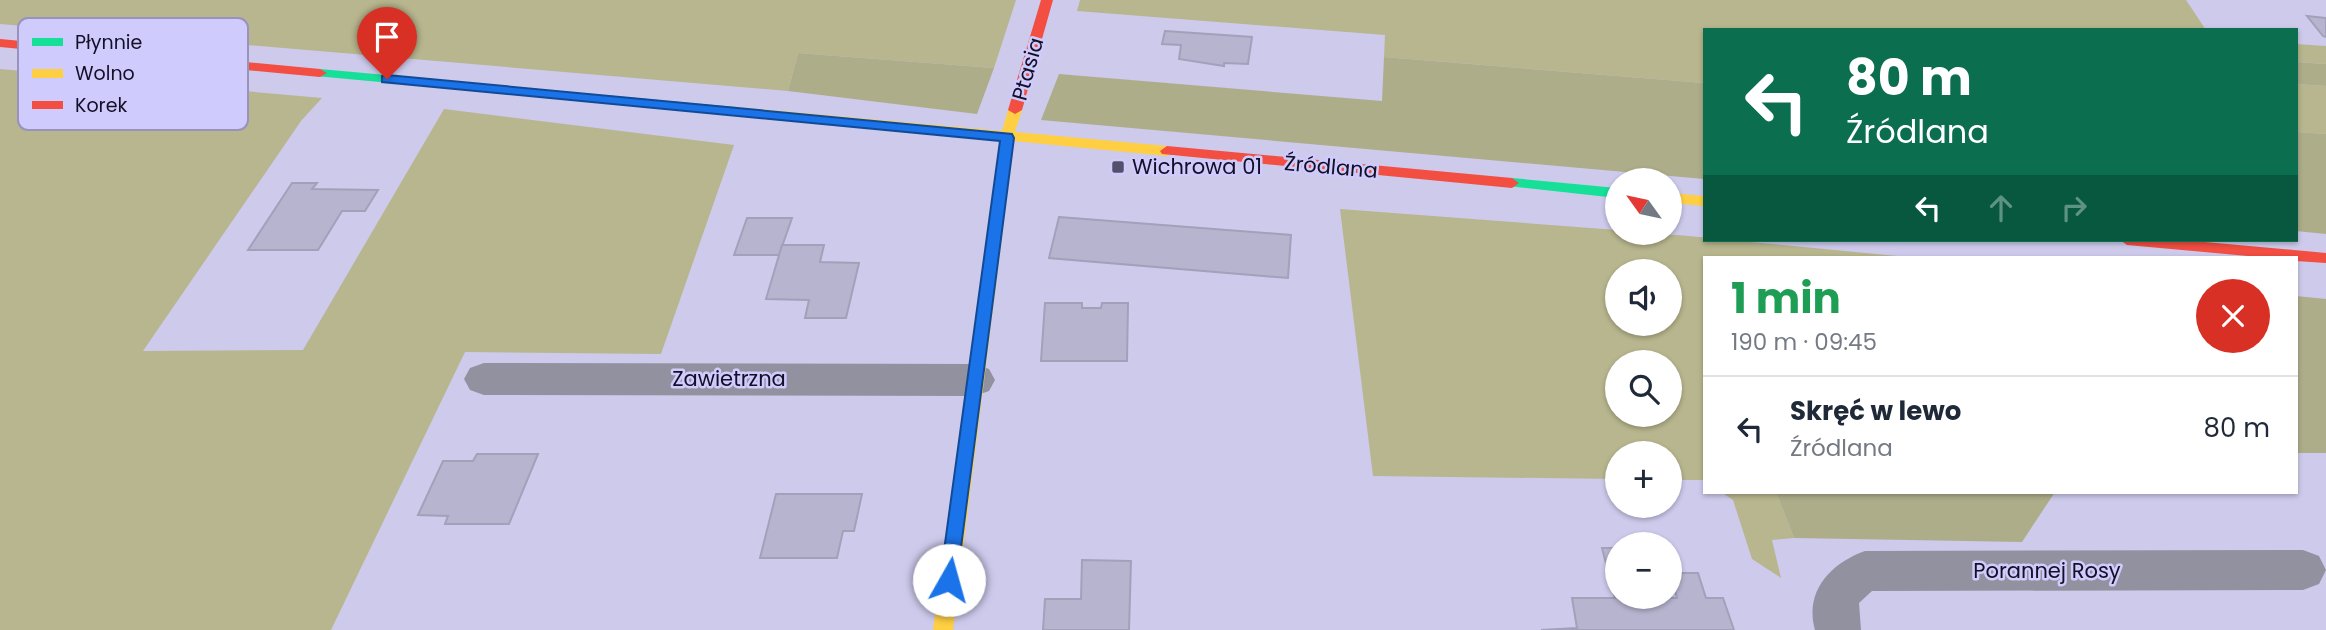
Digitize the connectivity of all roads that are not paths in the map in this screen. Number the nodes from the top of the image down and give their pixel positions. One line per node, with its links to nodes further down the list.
1 (1047, 0): 5 (main road, Ptasia)
2 (0, 43): 3 (main road, Źródlana)
3 (18, 45)
4 (248, 66): 5 (main road, Źródlana)
5 (1007, 138): 6 (main road, Źródlana); 12 (main road, Ptasia)
6 (1605, 192)
7 (1682, 199): 8 (main road)
8 (1703, 201)
9 (2149, 242): 10 (main road)
10 (2326, 258)
11 (484, 379): 12 (street, Zawietrzna)
12 (975, 380): 14 (main road, Ptasia)
13 (2303, 570): 15 (street, Porannej Rosy)
14 (943, 630)
15 (1838, 630)

